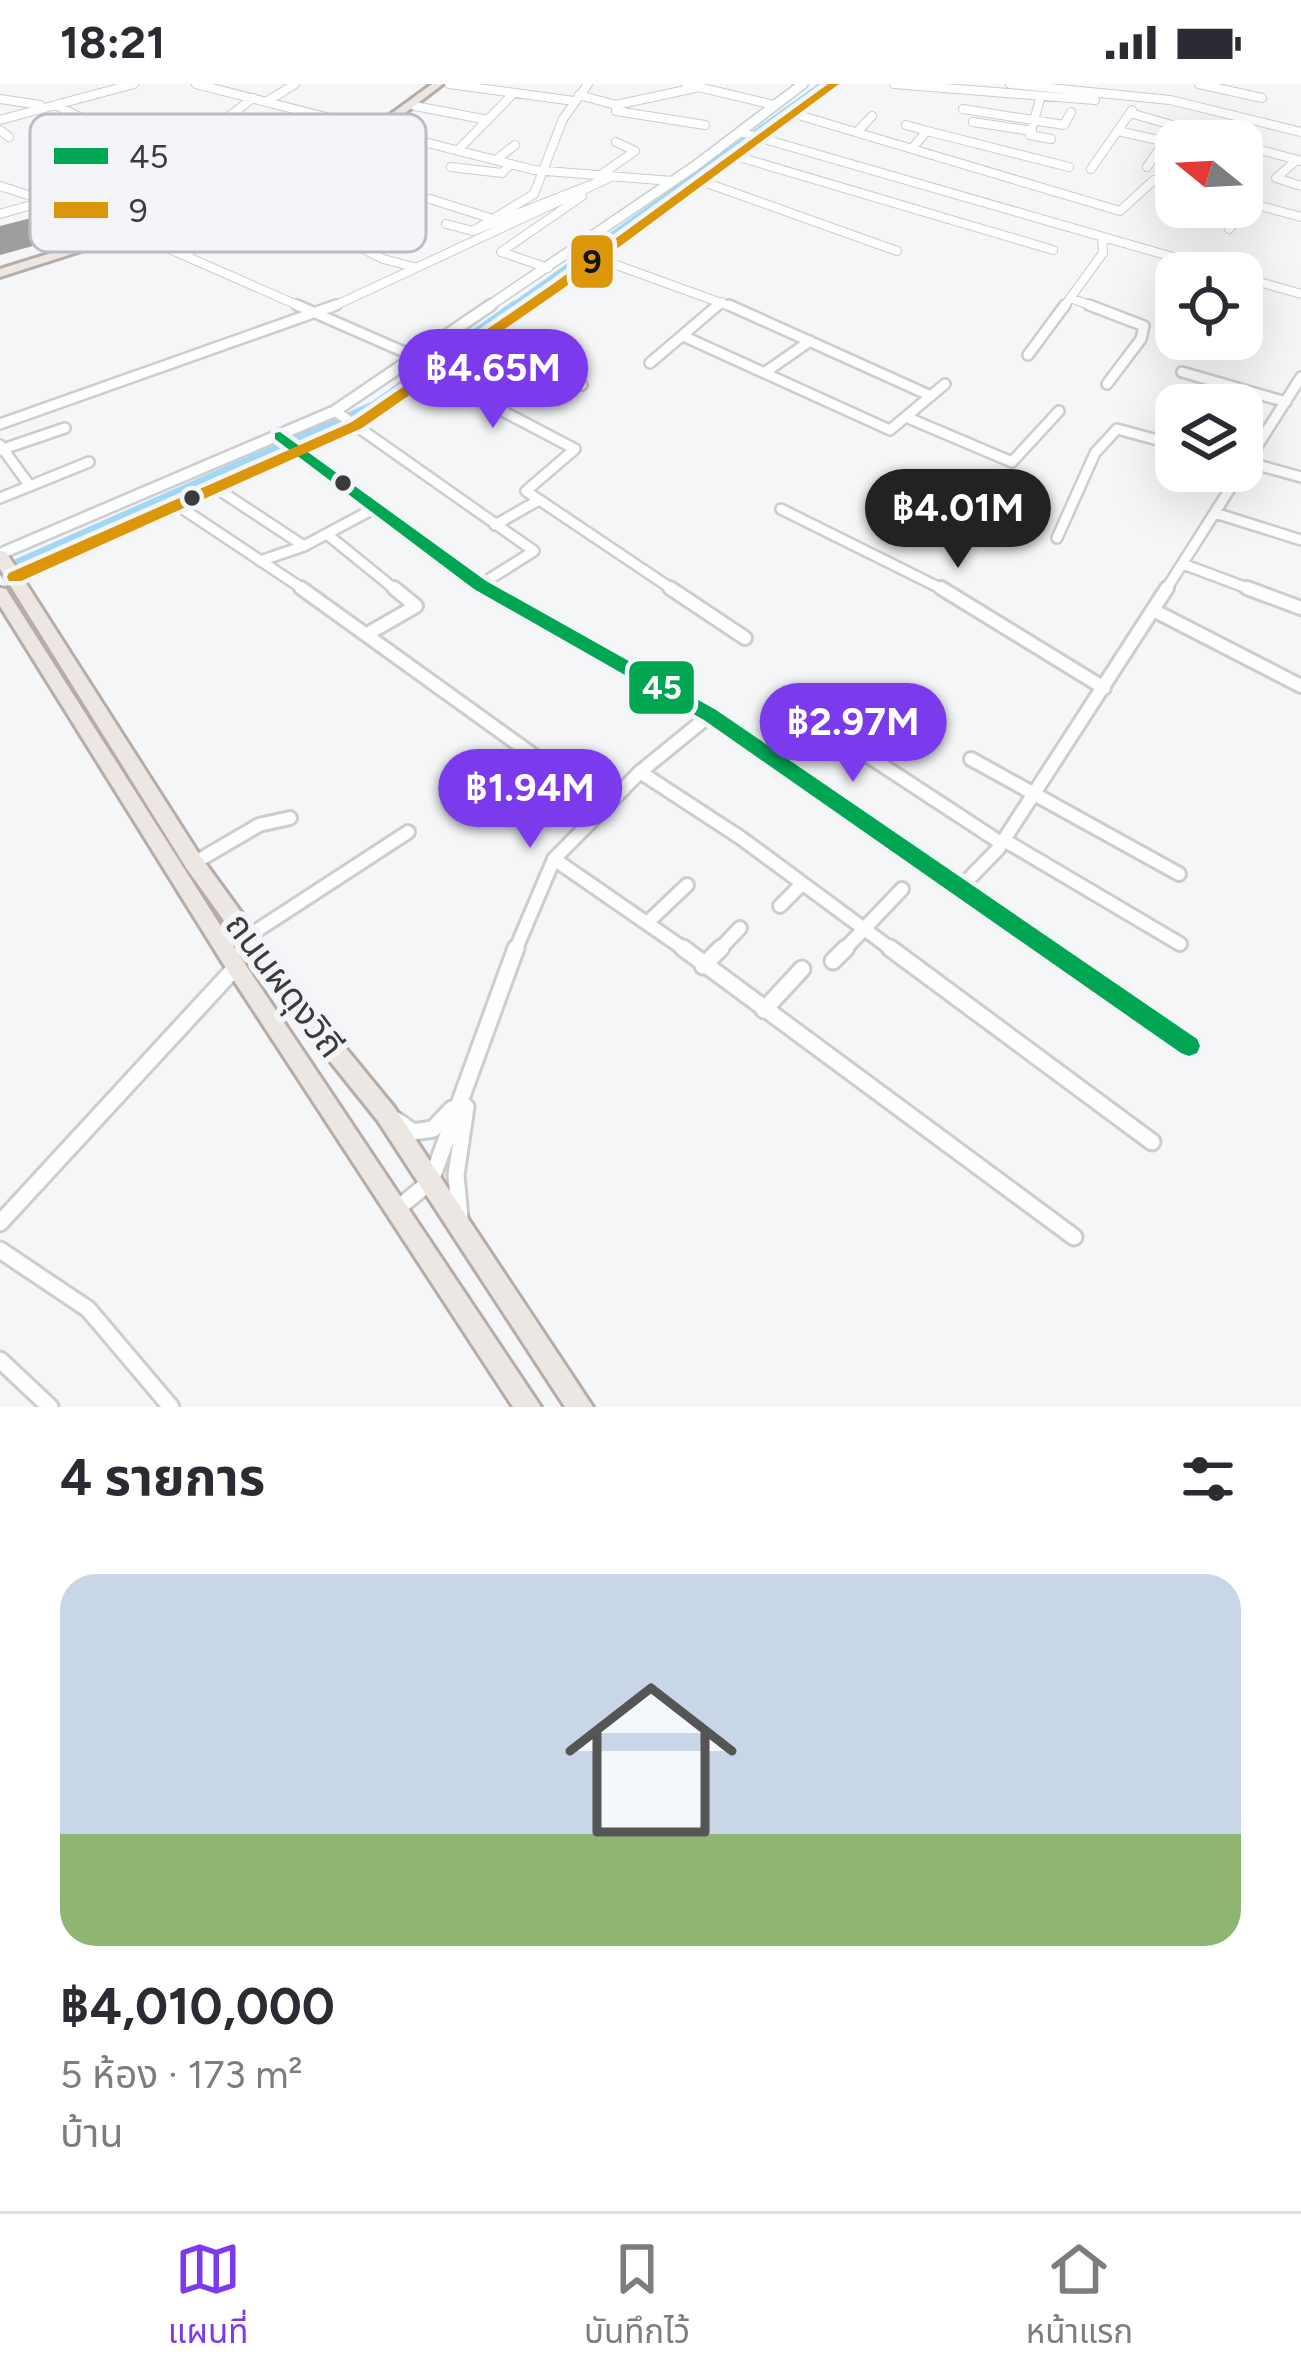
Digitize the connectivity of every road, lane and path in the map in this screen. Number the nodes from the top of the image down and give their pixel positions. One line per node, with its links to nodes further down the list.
1 (134, 84): 28 (street)
2 (196, 84): 22 (street)
3 (295, 84): 26 (street)
4 (438, 84): 29 (main road)
5 (448, 84): 18 (street)
6 (588, 84): 23 (street)
7 (686, 84): 15 (street)
8 (803, 84): 30 (street)
9 (834, 84): 39 (street)
10 (894, 84): 17 (street)
11 (1010, 84): 19 (street)
12 (1116, 84): 20 (street)
13 (1199, 84): 16 (street)
14 (1266, 84): 16 (street)
15 (698, 87): 27 (street); 30 (street)
16 (1224, 87): 31 (street)
17 (954, 88): 25 (street)
18 (514, 93): 23 (street); 42 (street)
19 (1097, 95): 20 (street); 25 (street)
20 (1119, 96): 21 (street)
21 (1135, 97): 31 (street); 34 (street)
22 (254, 98): 26 (street); 36 (street)
23 (576, 98): 27 (street); 74 (street)
24 (0, 99): 28 (street)
25 (1040, 99): 47 (street)
26 (266, 102): 37 (street)
27 (616, 105): 45 (street)
28 (52, 106): 35 (street); 41 (street)
29 (415, 106): 38 (main road); 42 (street)
30 (774, 106): 52 (street)
31 (1205, 108): 53 (street)
32 (963, 109): 47 (street)
33 (1071, 112): 47 (street)
34 (1130, 113): 43 (street); 50 (street)
35 (71, 114)
36 (233, 114)
37 (312, 114)
38 (401, 114)
39 (795, 114): 49 (street); 55 (street)
40 (872, 116): 49 (street)
41 (0, 120)
42 (488, 120): 62 (street)
43 (1155, 120)
44 (973, 122): 47 (street)
45 (705, 125)
46 (906, 125): 51 (street)
47 (1033, 126): 56 (street)
48 (0, 130): 54 (street)
49 (859, 130): 61 (street)
50 (1118, 130): 57 (street); 73 (street)
51 (927, 131): 61 (street); 70 (street)
52 (740, 132): 55 (street); 69 (street)
53 (1301, 132)
54 (9, 137)
55 (764, 138): 65 (street); 91 (street)
56 (1051, 139)
57 (1155, 140)
58 (426, 142): 62 (street)
59 (616, 142): 76 (street)
60 (515, 145): 66 (street)
61 (914, 146): 77 (street)
62 (458, 150): 66 (street)
63 (1263, 151): 67 (street)
64 (1155, 155): 72 (street)
65 (739, 157): 75 (street); 93 (street)
66 (496, 160): 68 (street)
67 (1299, 160): 81 (street)
68 (511, 164): 71 (street); 74 (street)
69 (695, 166): 75 (street); 78 (street)
70 (1069, 166)
71 (451, 167)
72 (1147, 167)
73 (1091, 169)
74 (544, 171): 76 (street); 87 (street)
75 (716, 173): 79 (street)
76 (605, 176): 78 (street); 90 (street); 102 (street); 103 (street)
77 (1154, 180)
78 (672, 181): 92 (street)
79 (704, 182): 94 (street); 101 (street)
80 (0, 186): 82 (street)
81 (1301, 186)
82 (30, 194)
83 (430, 199): 87 (street)
84 (30, 207): 85 (street)
85 (0, 214)
86 (1301, 218): 89 (street)
87 (493, 219): 90 (street)
88 (446, 224): 90 (street)
89 (1229, 229)
90 (473, 231)
91 (1102, 237): 99 (street); 107 (street)
92 (574, 250): 101 (street); 103 (street)
93 (1053, 250)
94 (897, 251)
95 (74, 252): 104 (main road)
96 (179, 252): 100 (street)
97 (188, 252): 100 (street)
98 (372, 252): 102 (street)
99 (1155, 252)
100 (184, 254): 109 (street)
101 (598, 258): 108 (street); 112 (street)
102 (415, 267): 109 (street)
103 (548, 268): 110 (street)
104 (0, 273)
105 (1263, 283): 106 (street)
106 (1301, 294)
107 (1072, 299): 114 (street); 122 (street)
108 (722, 302): 111 (street); 113 (street)
109 (320, 313): 115 (street); 130 (street)
110 (459, 331): 112 (street); 115 (street)
111 (683, 336): 116 (street); 118 (street)
112 (482, 341): 119 (street); 123 (street)
113 (810, 341): 118 (street); 124 (street)
114 (1028, 355)
115 (418, 358): 127 (street)
116 (650, 363)
117 (1182, 372): 125 (street)
118 (764, 373): 129 (street)
119 (432, 374): 131 (street); 147 (street)
120 (1301, 377): 125 (street)
121 (945, 384): 124 (street)
122 (1107, 384)
123 (581, 385)
124 (931, 396): 129 (street)
125 (1286, 403): 126 (street); 134 (street)
126 (1301, 407)
127 (335, 411): 131 (street); 133 (street)
128 (1059, 411): 129 (street)
129 (906, 417)
130 (0, 424)
131 (358, 425): 137 (street); 152 (street)
132 (65, 428): 136 (street)
133 (280, 436): 137 (street); 141 (street)
134 (1263, 436)
135 (1155, 439): 154 (street)
136 (1, 448): 142 (street)
137 (300, 451): 143 (street); 149 (street)
138 (89, 462): 142 (street)
139 (1263, 466): 140 (street)
140 (1301, 477)
141 (183, 478): 145 (street); 159 (street)
142 (30, 486): 146 (street)
143 (216, 488): 145 (street); 156 (street)
144 (1228, 492): 151 (street)
145 (200, 495): 148 (street)
146 (0, 497)
147 (539, 500): 152 (street); 164 (street)
148 (177, 505): 157 (street); 159 (street)
149 (375, 508): 153 (street); 160 (street)
150 (782, 509): 166 (street)
151 (1215, 513): 155 (street); 158 (street)
152 (495, 525): 160 (street)
153 (328, 535): 156 (street); 163 (street)
154 (1058, 538)
155 (1301, 540)
156 (304, 546): 157 (street)
157 (260, 561): 163 (street)
158 (1183, 564): 161 (street); 162 (street)
159 (5, 569): 177 (main road, ถนนผดุงวิถี); 191 (main road, ถนนผดุงวิถี)
160 (480, 585): 168 (street)
161 (1301, 608)
162 (1153, 610): 165 (street); 166 (street)
163 (369, 633): 172 (street)
164 (745, 638)
165 (1301, 686)
166 (1104, 688): 171 (street)
167 (804, 714): 175 (street)
168 (710, 715): 170 (street); 182 (street)
169 (971, 759): 171 (street)
170 (640, 772): 172 (street); 179 (street)
171 (1035, 795): 175 (street); 178 (street)
172 (604, 806): 176 (street)
173 (290, 818): 177 (street)
174 (408, 832): 188 (street)
175 (1003, 842): 182 (street); 187 (street)
176 (554, 859): 184 (street); 195 (street)
177 (194, 863): 188 (main road, ถนนผดุงวิถี)
178 (1179, 874)
179 (802, 884): 183 (street); 186 (street)
180 (687, 885): 184 (street)
181 (902, 889): 186 (street)
182 (957, 890): 194 (street)
183 (780, 906)
184 (648, 922): 190 (street)
185 (740, 928): 190 (street)
186 (863, 929): 189 (street); 197 (street)
187 (1180, 944)
188 (253, 945): 191 (main road); 196 (main road, ถนนผดุงวิถี)
189 (833, 961)
190 (703, 966): 193 (street)
191 (236, 967): 199 (main road, ถนนผดุงวิถี); 200 (street)
192 (802, 969): 193 (street)
193 (764, 1010): 202 (street)
194 (1189, 1046)
195 (473, 1071): 196 (street); 198 (street); 201 (street)
196 (386, 1114): 198 (main road, ถนนผดุงวิถี)
197 (1152, 1142)
198 (431, 1181): 199 (street); 201 (main road, ถนนผดุงวิถี)
199 (397, 1209): 207 (main road, ถนนผดุงวิถี)
200 (0, 1222)
201 (461, 1224): 208 (main road, ถนนผดุงวิถี)
202 (1074, 1237)
203 (0, 1250): 206 (street)
204 (0, 1360): 205 (street)
205 (50, 1407)
206 (171, 1407)
207 (529, 1407)
208 (580, 1407)

